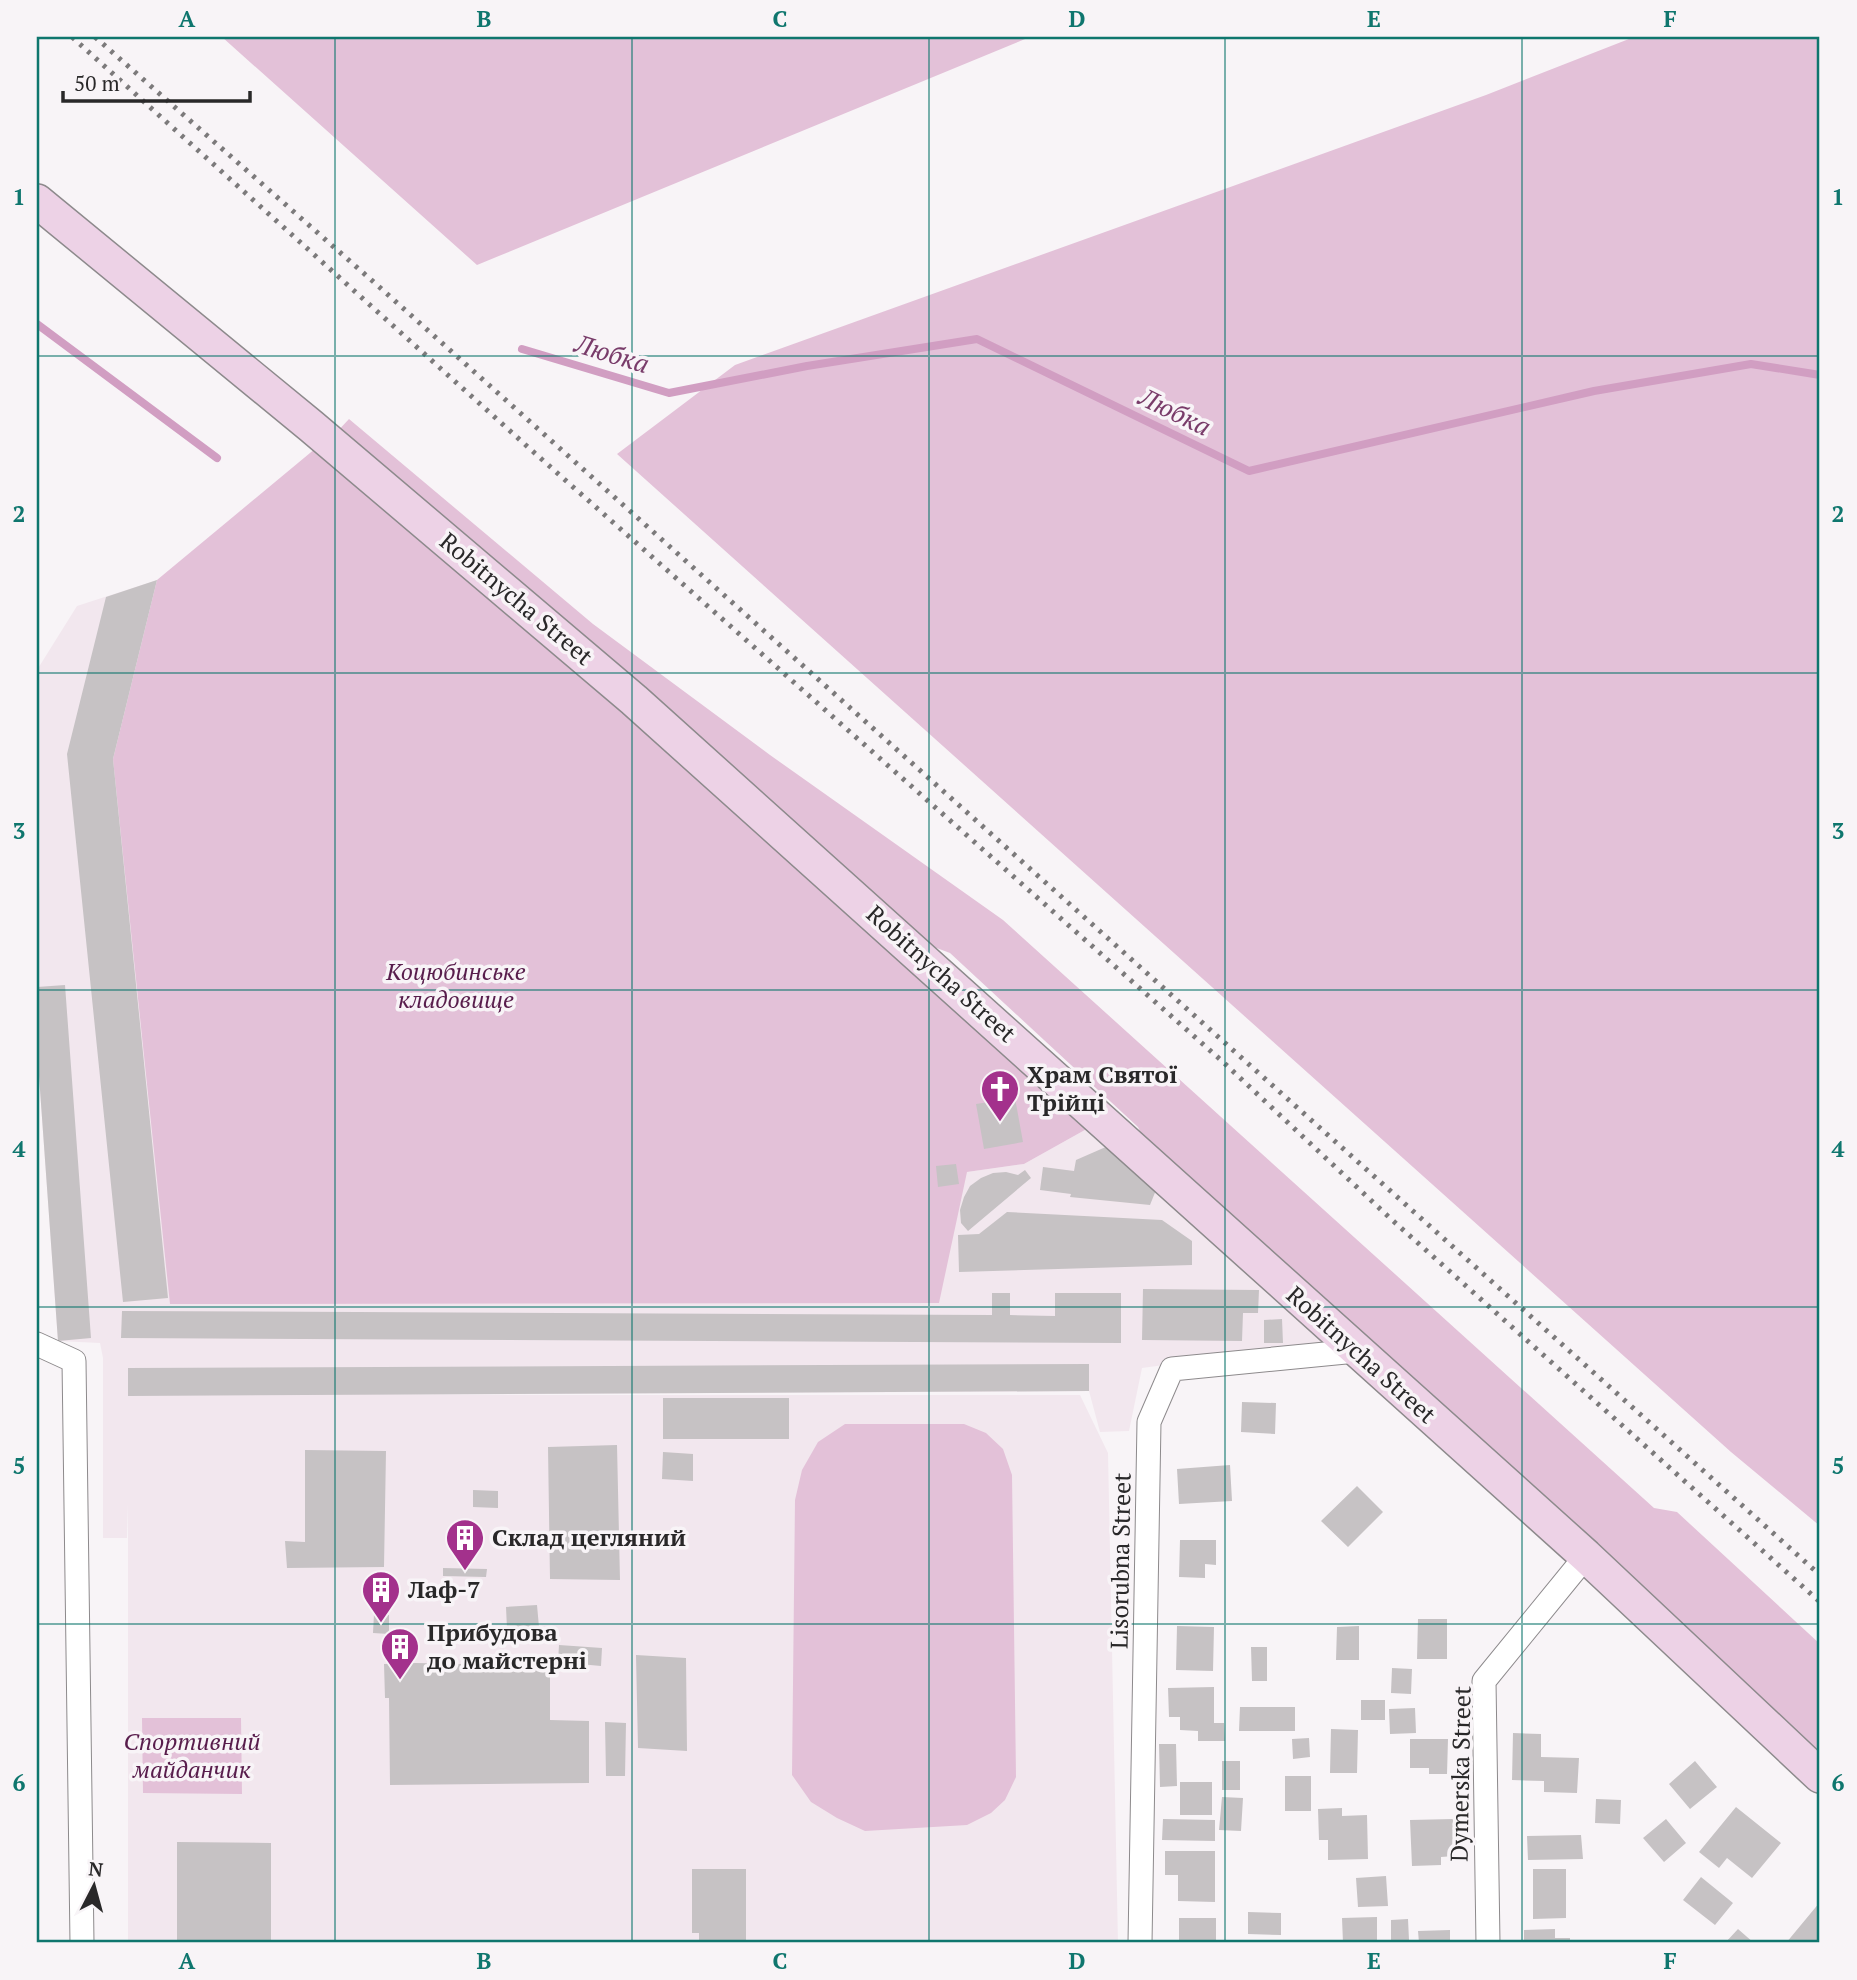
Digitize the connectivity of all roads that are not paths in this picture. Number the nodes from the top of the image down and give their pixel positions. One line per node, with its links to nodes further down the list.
1 (37, 201): 3 (street, Robitnycha Street)
2 (37, 1344): 6 (street)
3 (1356, 1351): 4 (street, Robitnycha Street); 7 (street, Lisorubna Street)
4 (1586, 1556): 5 (street, Robitnycha Street); 8 (street, Dymerska Street)
5 (1820, 1776)
6 (82, 1943)
7 (1140, 1943)
8 (1488, 1943)

